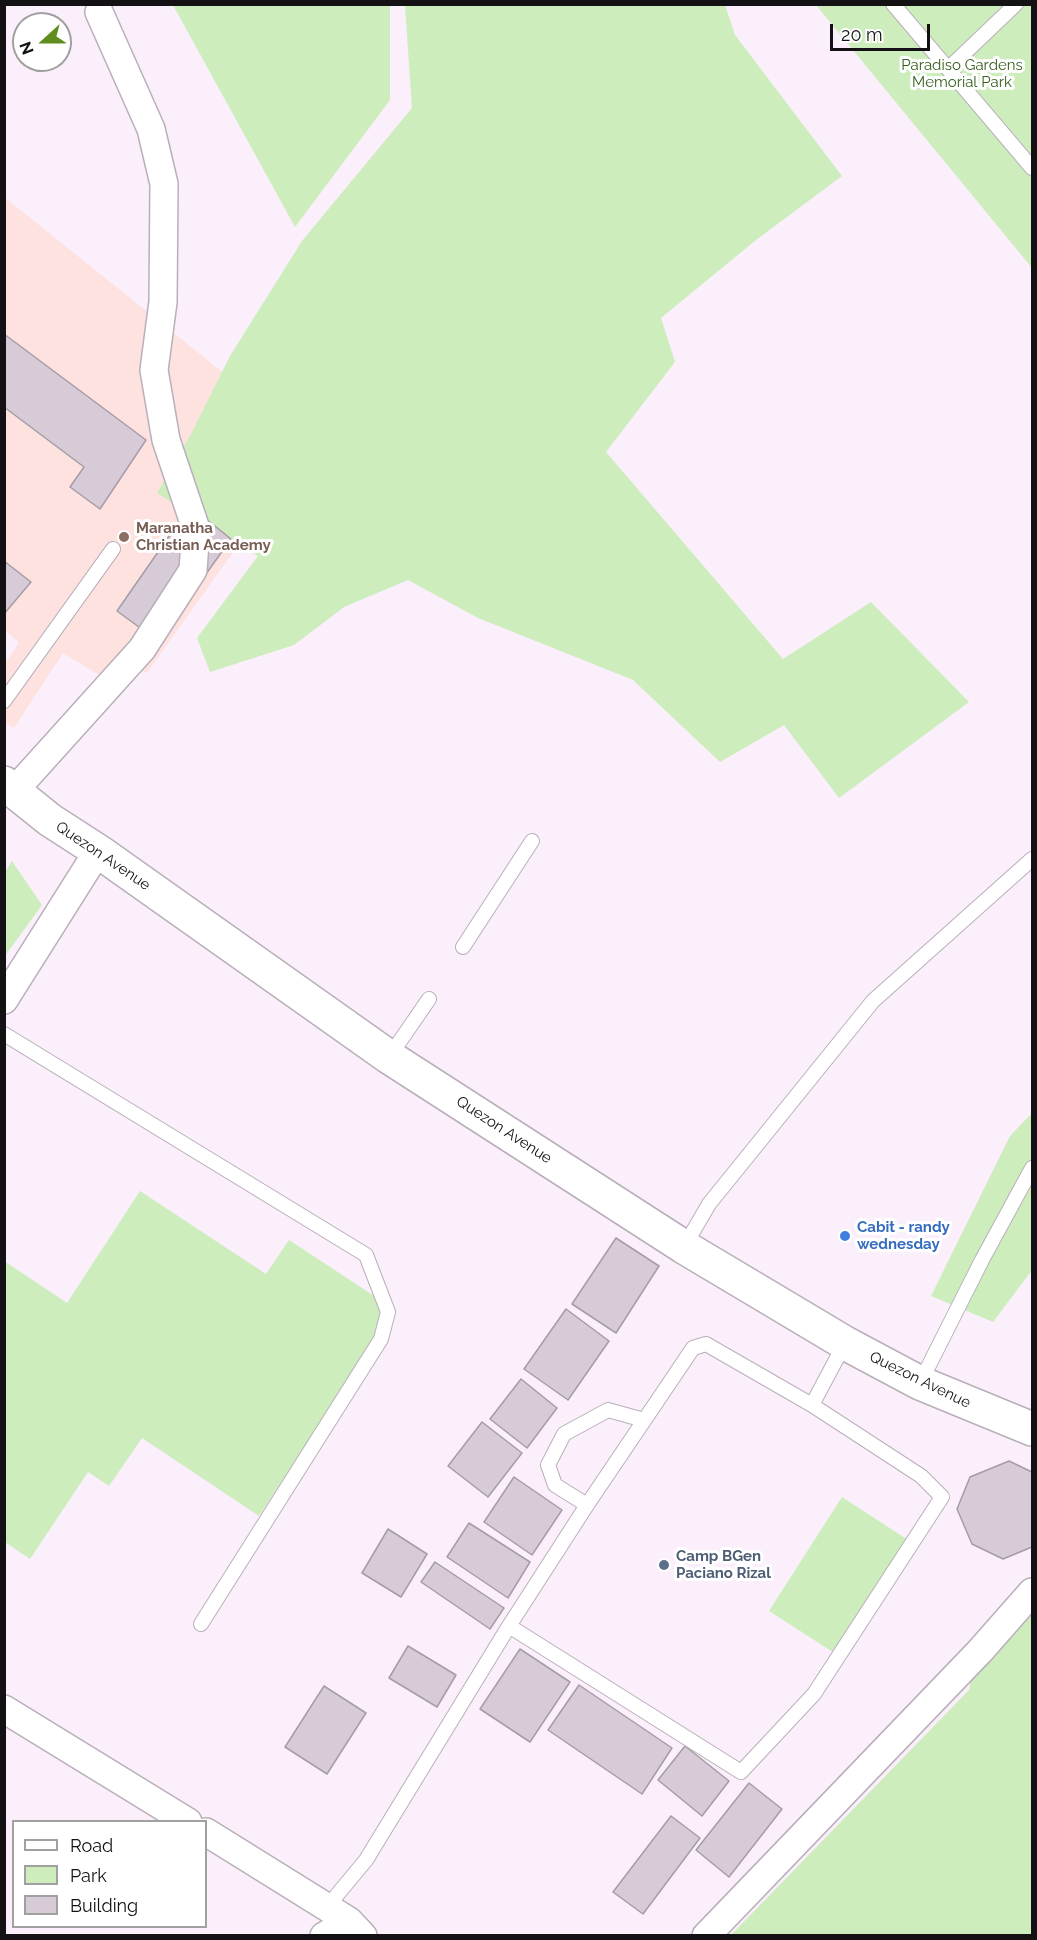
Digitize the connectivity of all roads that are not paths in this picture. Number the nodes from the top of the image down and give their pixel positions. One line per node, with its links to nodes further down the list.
1 (893, 4): 4 (lane)
2 (1016, 4): 4 (lane)
3 (99, 12): 8 (street)
4 (949, 68): 5 (lane)
5 (1032, 168)
6 (113, 549): 7 (lane)
7 (4, 701)
8 (9, 787): 10 (main road, Quezon Avenue)
9 (532, 841): 12 (lane)
10 (98, 851): 14 (street); 16 (main road, Quezon Avenue)
11 (1032, 859): 18 (lane)
12 (463, 947)
13 (429, 999): 16 (lane)
14 (4, 1000)
15 (4, 1034): 26 (lane)
16 (389, 1057): 18 (main road, Quezon Avenue)
17 (1032, 1168): 20 (lane)
18 (684, 1246): 19 (main road, Quezon Avenue)
19 (845, 1343): 20 (main road, Quezon Avenue); 21 (lane)
20 (920, 1383): 23 (main road, Quezon Avenue)
21 (812, 1405): 22 (lane); 27 (lane)
22 (644, 1420): 24 (lane); 24 (lane)
23 (1032, 1429)
24 (587, 1505): 27 (lane)
25 (1032, 1592): 33 (street)
26 (201, 1624)
27 (509, 1626): 31 (lane)
28 (4, 1709): 29 (street)
29 (186, 1820)
30 (207, 1833): 31 (street)
31 (346, 1921): 32 (street)
32 (324, 1935)
33 (706, 1935)

